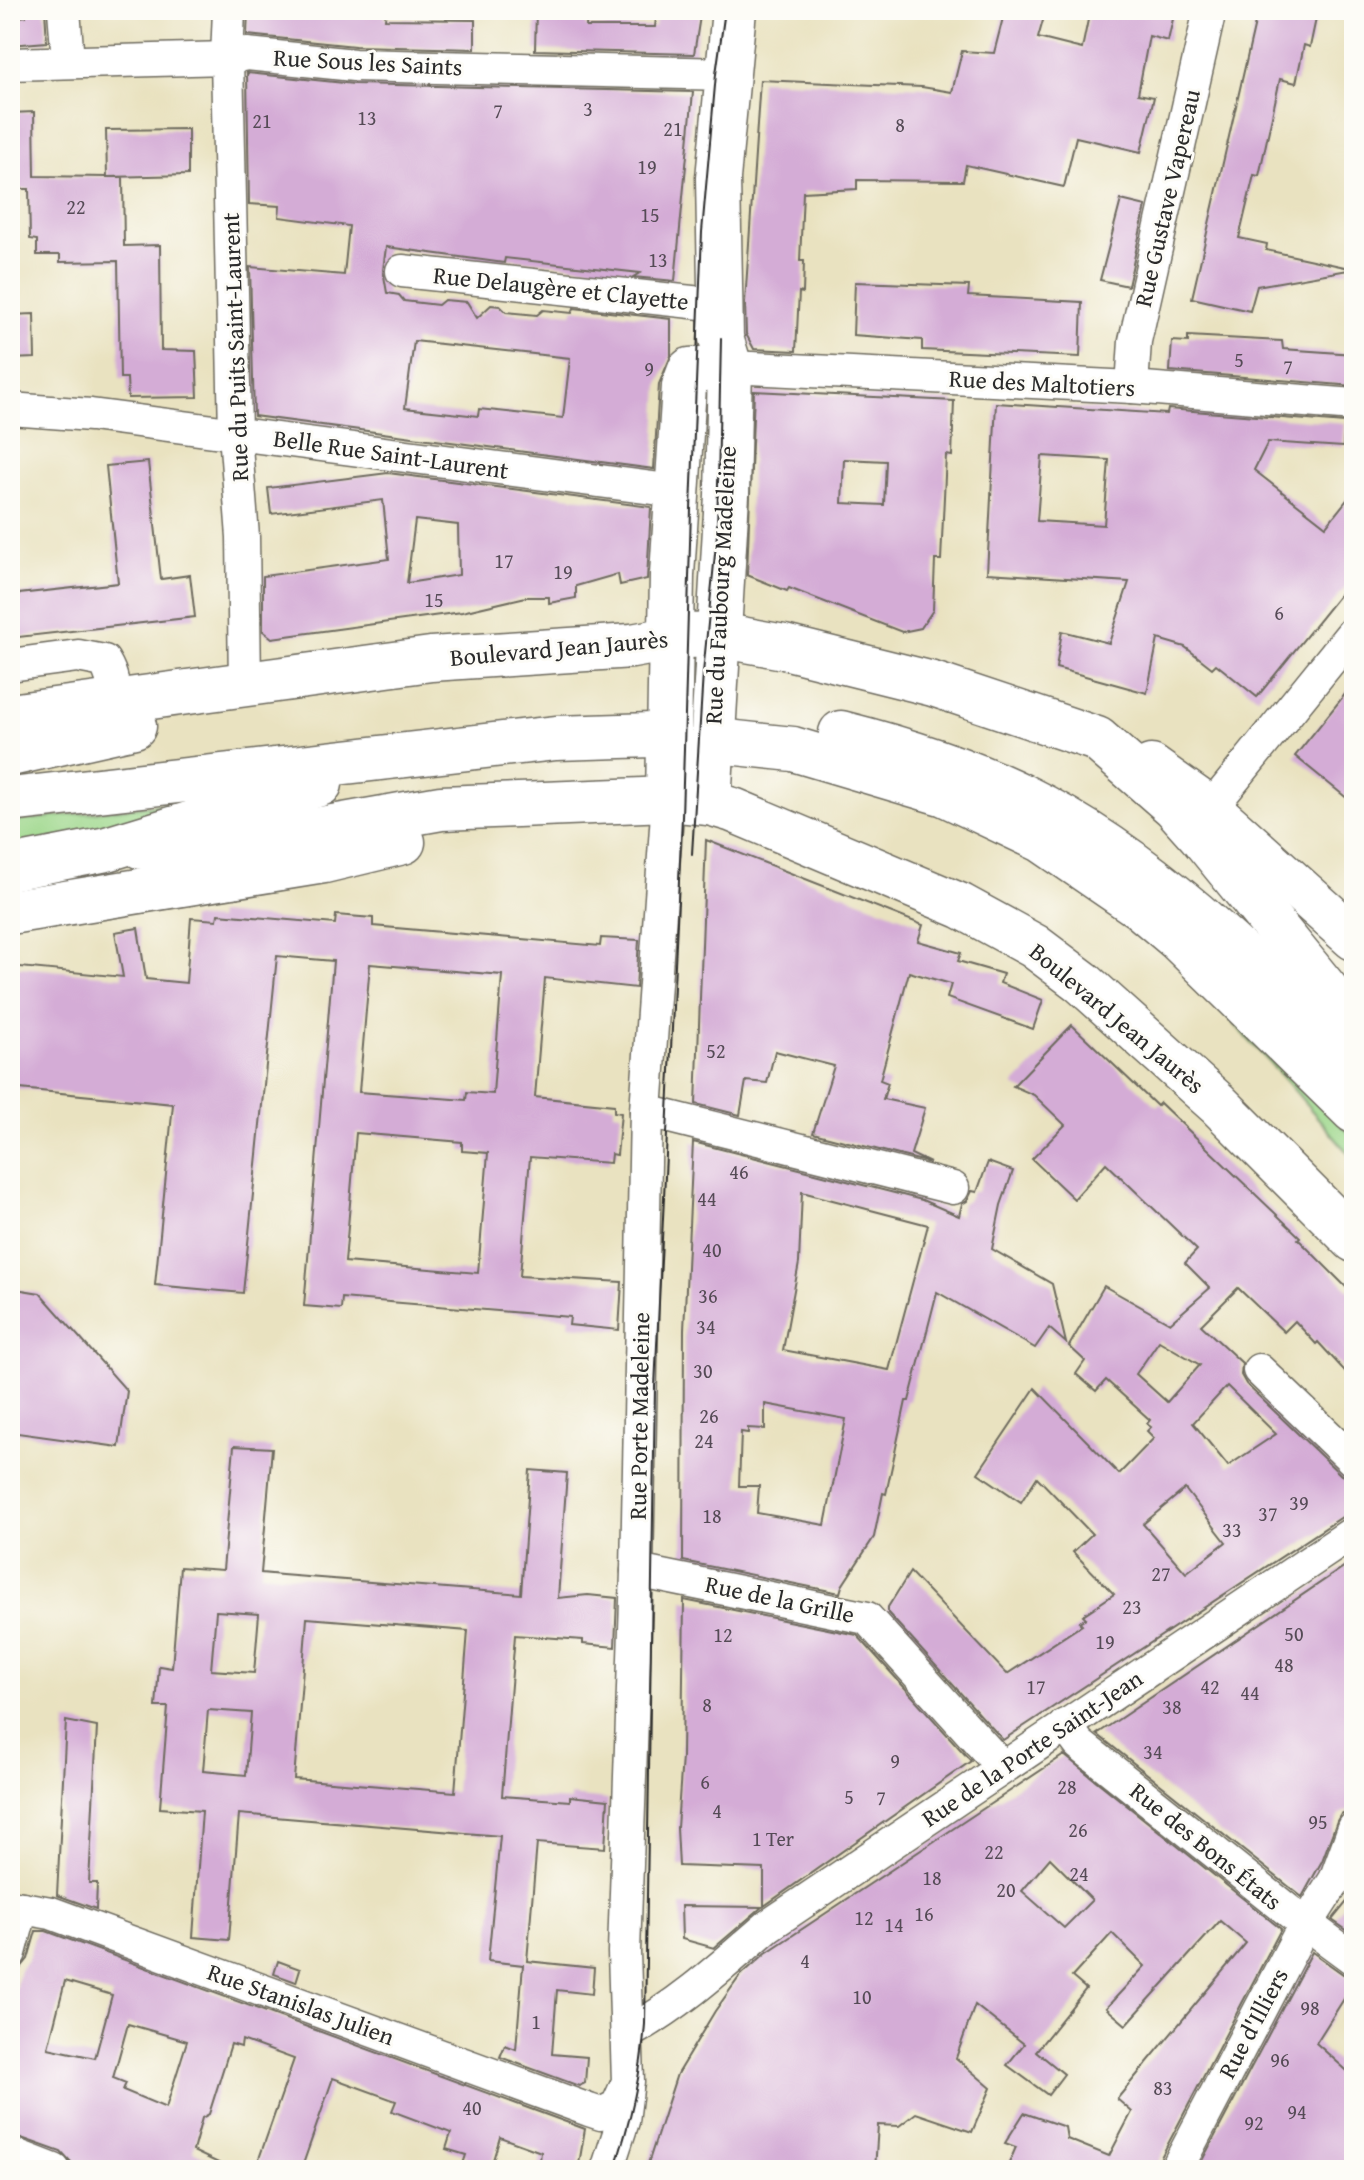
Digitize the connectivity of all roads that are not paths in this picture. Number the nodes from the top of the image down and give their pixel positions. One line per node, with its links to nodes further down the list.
1 (64, 10): 6 (street)
2 (229, 10): 5 (street, Rue du Puits Saint-Laurent)
3 (734, 10): 8 (main road)
4 (1210, 10): 11 (street, Rue Gustave Vapereau)
5 (227, 58): 6 (street, Rue Sous les Saints); 8 (street, Rue Sous les Saints); 14 (street, Rue du Puits Saint-Laurent)
6 (68, 61): 7 (street, Rue Sous les Saints)
7 (10, 64)
8 (727, 74): 10 (main road)
9 (402, 271): 10 (street, Rue Delaugère et Clayette)
10 (723, 337): 11 (street, Rue des Maltotiers); 15 (main road, Rue du Faubourg Madeleine); 17 (main road, Rue du Faubourg Madeleine)
11 (1132, 387): 12 (street, Rue des Maltotiers)
12 (1354, 405)
13 (10, 409): 14 (street, Belle Rue Saint-Laurent)
14 (235, 433): 15 (street, Belle Rue Saint-Laurent); 21 (street, Rue du Puits Saint-Laurent)
15 (676, 491): 18 (main road, Rue du Faubourg Madeleine)
16 (1354, 631): 31 (street)
17 (719, 635): 18 (main road, Boulevard Jean Jaurès); 24 (main road, Boulevard Jean Jaurès); 29 (main road, Rue du Faubourg Madeleine)
18 (671, 639): 19 (main road, Boulevard Jean Jaurès); 29 (main road, Rue du Faubourg Madeleine)
19 (490, 657): 21 (main road, Boulevard Jean Jaurès); 25 (main road)
20 (10, 665): 22 (street)
21 (245, 684): 22 (main road, Boulevard Jean Jaurès)
22 (110, 703): 23 (main road, Boulevard Jean Jaurès)
23 (10, 716)
24 (1097, 739): 31 (main road, Boulevard Jean Jaurès); 36 (main road, Boulevard Jean Jaurès)
25 (10, 754)
26 (409, 754): 27 (main road); 28 (main road); 32 (main road)
27 (10, 773)
28 (10, 800)
29 (689, 801): 30 (main road, Boulevard Jean Jaurès); 38 (street, Rue Porte Madeleine); 41 (main road, Boulevard Jean Jaurès)
30 (561, 805): 32 (main road, Boulevard Jean Jaurès); 34 (main road, Boulevard Jean Jaurès)
31 (1210, 809): 35 (main road, Boulevard Jean Jaurès)
32 (107, 849): 33 (main road)
33 (10, 868)
34 (10, 912)
35 (1354, 938)
36 (1354, 1024)
37 (1354, 1065): 39 (main road)
38 (646, 1111): 40 (street); 45 (street, Rue Porte Madeleine)
39 (1354, 1111)
40 (953, 1188)
41 (1354, 1240)
42 (1259, 1370): 43 (street)
43 (1354, 1461)
44 (1354, 1532): 46 (street, Rue de la Porte Saint-Jean)
45 (637, 1571): 47 (street, Rue de la Grille); 54 (street, Rue Porte Madeleine)
46 (1065, 1725): 47 (street, Rue de la Porte Saint-Jean); 51 (street, Rue des Bons États)
47 (1002, 1767): 54 (street, Rue de la Porte Saint-Jean)
48 (1354, 1828): 49 (street, Rue d'Illiers)
49 (1344, 1872): 51 (street, Rue d'Illiers)
50 (16, 1907): 52 (street); 55 (street, Rue Stanislas Julien)
51 (1306, 1924): 53 (street, Rue des Bons États); 59 (street, Rue d'Illiers)
52 (10, 1953)
53 (1354, 1959)
54 (628, 2033): 55 (street, Rue Porte Madeleine)
55 (628, 2082): 58 (street, Rue Porte Madeleine)
56 (10, 2153): 57 (street)
57 (54, 2170)
58 (607, 2170)
59 (1176, 2170)

